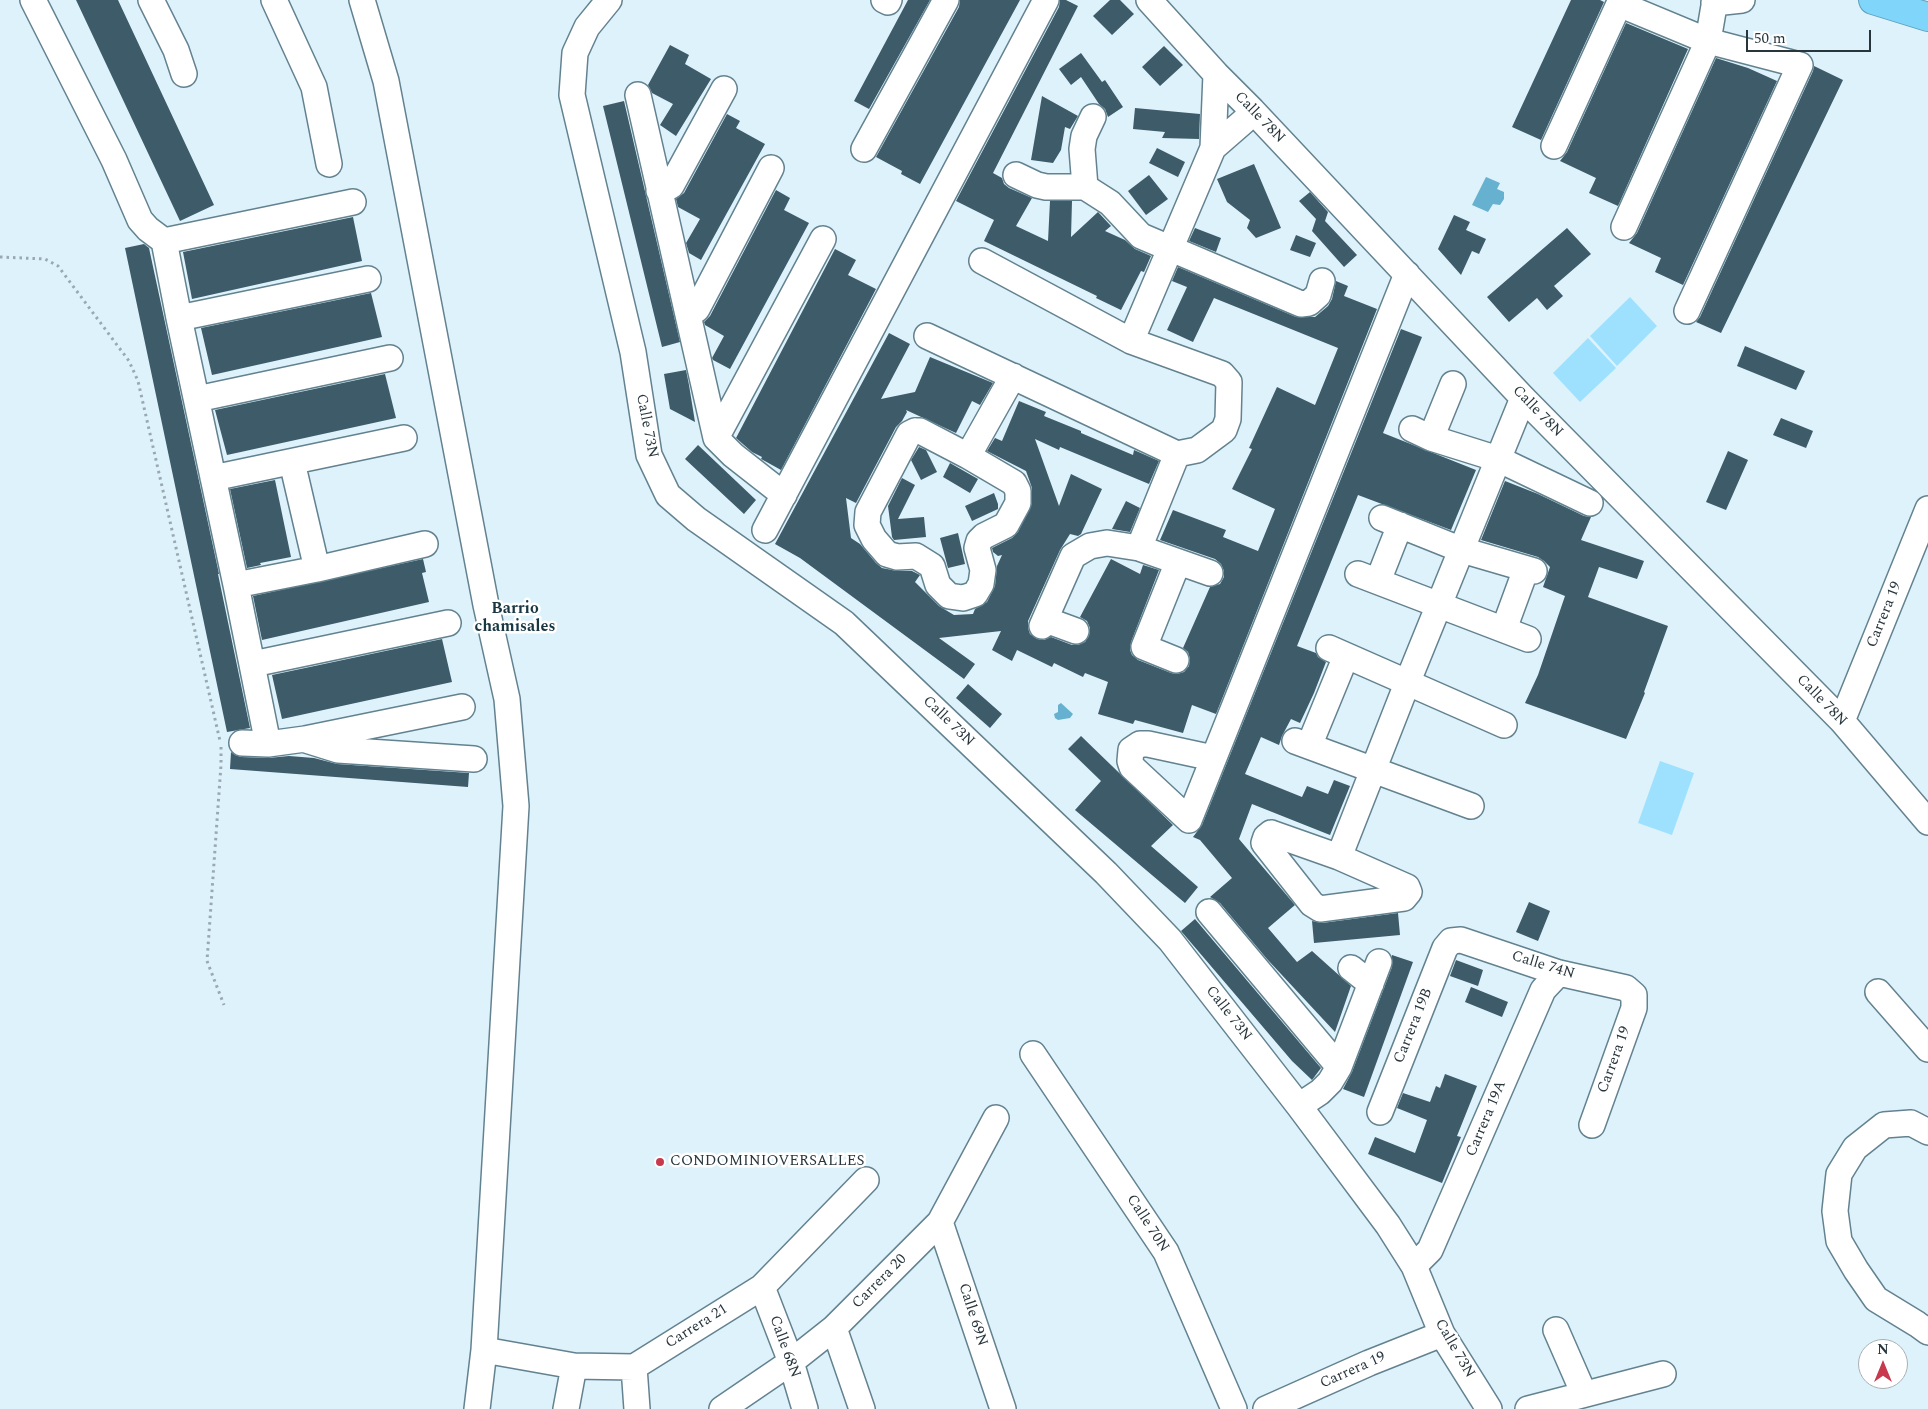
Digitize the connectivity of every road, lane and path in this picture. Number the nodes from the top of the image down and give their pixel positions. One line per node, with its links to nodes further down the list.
1 (151, 0): 16 (street)
2 (274, 0): 25 (street)
3 (362, 0): 111 (street)
4 (609, 0): 98 (street, Calle 73N)
5 (884, 0): 6 (street)
6 (889, 0)
7 (946, 0): 24 (street)
8 (1046, 0): 57 (street)
9 (1149, 0): 17 (street, Calle 78N)
10 (1742, 0): 13 (street)
11 (1870, 0): 14 (highway)
12 (36, 1): 33 (street)
13 (1714, 1): 15 (street)
14 (1928, 17)
15 (1708, 40): 22 (street); 31 (street); 40 (street)
16 (184, 74)
17 (1216, 74): 20 (street, Calle 78N); 23 (street)
18 (724, 88): 29 (street)
19 (638, 96): 29 (street)
20 (1252, 110): 23 (street); 37 (street, Calle 78N)
21 (1093, 117): 28 (street)
22 (1554, 146)
23 (1213, 148): 34 (street)
24 (864, 149)
25 (329, 164)
26 (771, 168): 41 (street)
27 (1016, 175): 28 (street)
28 (1085, 187): 34 (street)
29 (659, 191): 41 (street)
30 (353, 202): 33 (street)
31 (1624, 227)
32 (823, 239): 51 (street)
33 (164, 241): 42 (street)
34 (1171, 249): 39 (street); 44 (street)
35 (0, 257): 94 (path)
36 (982, 261): 44 (street)
37 (1406, 274): 48 (street, Calle 78N); 82 (street)
38 (368, 279): 42 (street)
39 (1322, 281)
40 (1687, 311)
41 (689, 315): 51 (street)
42 (179, 318): 49 (street)
43 (928, 336): 46 (street)
44 (1131, 341): 52 (street)
45 (390, 358): 49 (street)
46 (1013, 376): 52 (street); 53 (street)
47 (1453, 384): 54 (street)
48 (1522, 398): 54 (street); 77 (street, Calle 78N)
49 (197, 399): 56 (street)
50 (404, 438): 55 (street)
51 (716, 438): 57 (street)
52 (1177, 454): 62 (street)
53 (968, 456): 53 (street)
54 (1498, 459): 58 (street); 63 (street)
55 (292, 462): 56 (street); 65 (street)
56 (213, 478): 67 (street)
57 (784, 495): 60 (street)
58 (1590, 503)
59 (1928, 509): 77 (street, Carrera 19)
60 (765, 530)
61 (425, 544): 65 (street)
62 (1139, 548): 64 (street); 71 (street)
63 (1462, 550): 68 (street); 68 (street); 70 (street)
64 (1178, 562): 66 (street); 73 (street)
65 (316, 569): 67 (street)
66 (1210, 573)
67 (236, 585): 74 (street)
68 (1440, 605): 70 (street); 75 (street)
69 (448, 623): 74 (street)
70 (1504, 630): 72 (street)
71 (1076, 631)
72 (1528, 639)
73 (1176, 660)
74 (253, 664): 81 (street)
75 (1408, 681): 78 (street); 84 (street); 84 (street)
76 (462, 707): 79 (street)
77 (1842, 721): 86 (street, Calle 78N)
78 (1504, 725)
79 (305, 739): 81 (street); 83 (street)
80 (242, 743): 81 (street)
81 (268, 744)
82 (1213, 758)
83 (474, 759)
84 (1374, 770): 85 (street); 87 (street)
85 (1471, 806)
86 (1928, 822)
87 (1339, 857): 87 (street)
88 (1209, 912): 97 (street)
89 (1451, 941): 91 (street, Calle 74N); 99 (street, Carrera 19B)
90 (1351, 968): 97 (street)
91 (1559, 973): 93 (street, Calle 74N); 105 (street, Carrera 19A)
92 (1878, 992): 95 (street)
93 (1634, 995): 101 (street, Carrera 19)
94 (224, 1005)
95 (1928, 1049)
96 (1033, 1054): 124 (street, Calle 70N)
97 (1339, 1067): 98 (street)
98 (1299, 1106): 105 (street, Calle 73N)
99 (1380, 1112)
100 (996, 1118): 104 (street, Carrera 20)
101 (1592, 1124)
102 (1928, 1132): 109 (street)
103 (866, 1180): 106 (street, Carrera 21)
104 (940, 1222): 107 (street, Carrera 20); 123 (street, Calle 69N)
105 (1414, 1266): 110 (street, Calle 73N)
106 (762, 1286): 112 (street, Calle 68N); 114 (street, Carrera 21)
107 (834, 1328): 112 (street, Carrera 20); 122 (street)
108 (1556, 1330): 116 (street)
109 (1928, 1332)
110 (1442, 1334): 125 (street, Carrera 19); 126 (street, Calle 73N)
111 (484, 1350): 113 (street); 118 (street)
112 (791, 1362): 117 (street, Carrera 20); 121 (street, Calle 68N)
113 (574, 1366): 114 (street); 119 (street)
114 (634, 1367): 120 (street)
115 (1663, 1374): 116 (street)
116 (1584, 1394): 127 (street)
117 (725, 1408)
118 (476, 1409)
119 (566, 1409)
120 (637, 1409)
121 (805, 1409)
122 (862, 1409)
123 (1002, 1409)
124 (1234, 1409)
125 (1266, 1409)
126 (1489, 1409)
127 (1528, 1409)

